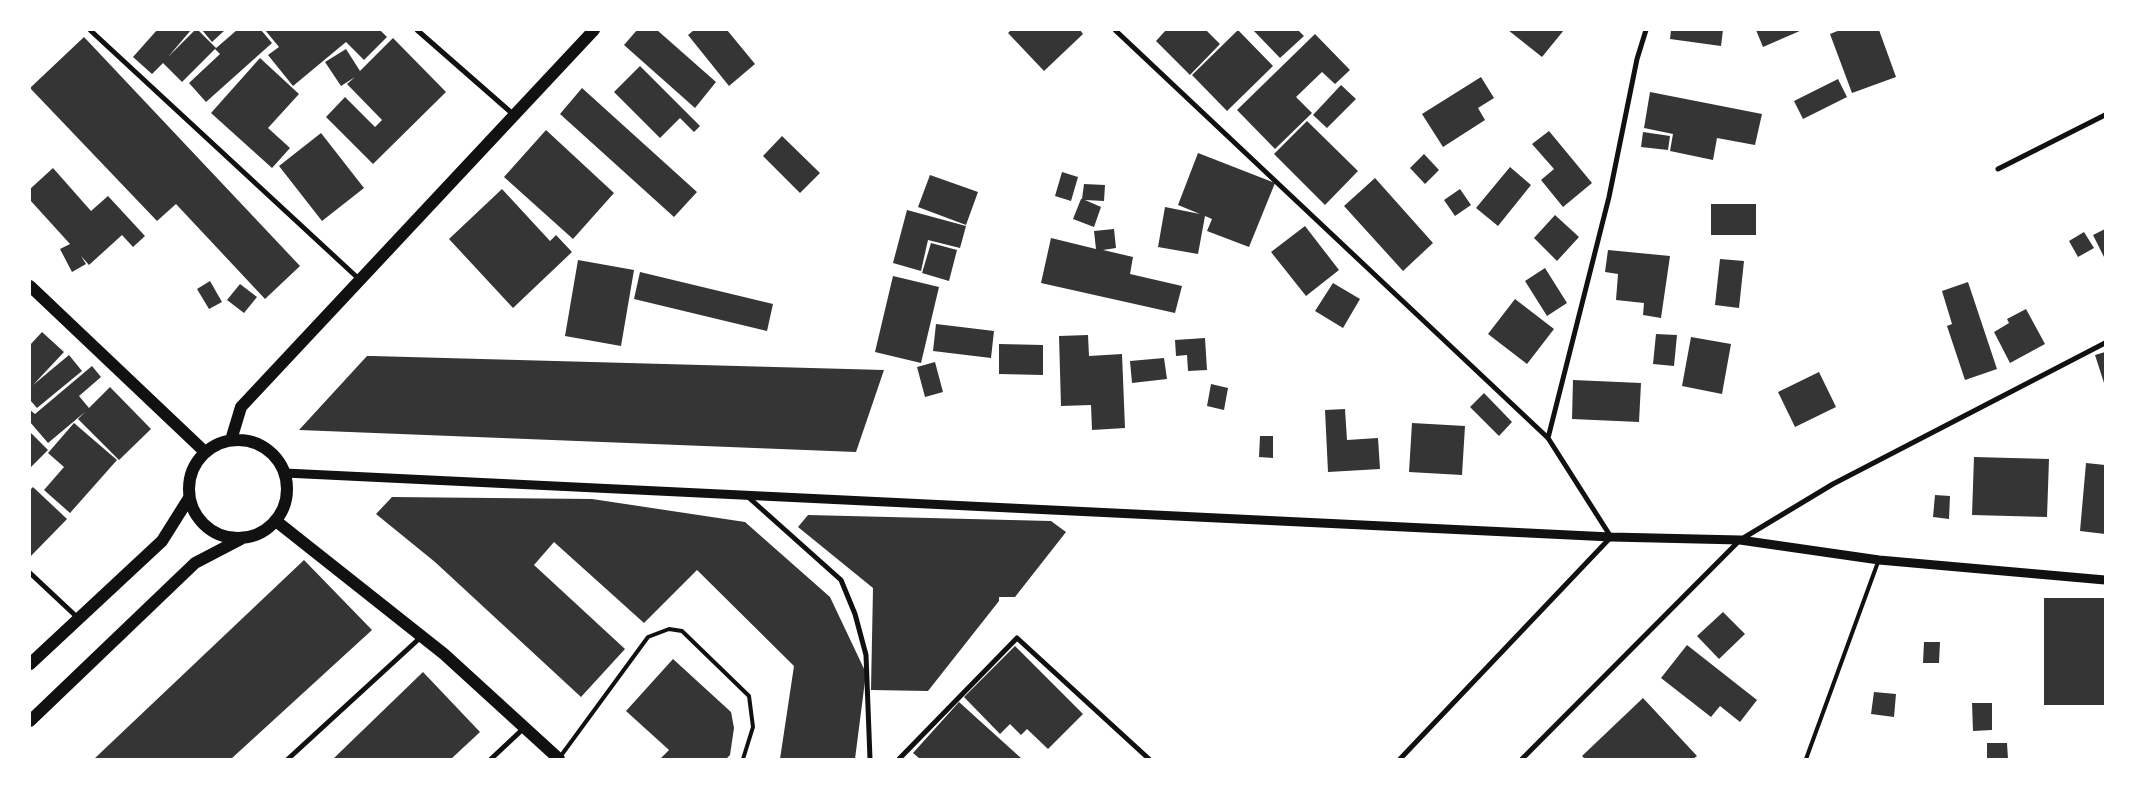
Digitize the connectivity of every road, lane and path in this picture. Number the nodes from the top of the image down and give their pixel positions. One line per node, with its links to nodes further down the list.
1 (90, 30): 9 (street)
2 (416, 30): 6 (street)
3 (594, 30): 6 (main road)
4 (1115, 30): 12 (street)
5 (1646, 30): 12 (street)
6 (515, 115): 9 (main road)
7 (2105, 115): 8 (street)
8 (1998, 170)
9 (360, 280): 13 (main road)
10 (30, 286): 14 (main road)
11 (2105, 343): 21 (street)
12 (1548, 438): 19 (street)
13 (231, 440): 14 (main road); 15 (main road)
14 (205, 452): 17 (main road)
15 (285, 473): 16 (street); 18 (main road)
16 (744, 494): 19 (street); 34 (street)
17 (189, 498): 20 (main road); 25 (main road)
18 (276, 521): 20 (main road); 26 (main road)
19 (1612, 537): 21 (street); 37 (street)
20 (241, 538): 28 (main road)
21 (1740, 540): 22 (street); 38 (street)
22 (1879, 560): 24 (street); 39 (lane)
23 (30, 573): 25 (street)
24 (2105, 580)
25 (78, 619): 27 (main road)
26 (422, 636): 29 (main road); 30 (street)
27 (30, 664)
28 (30, 721)
29 (525, 728): 31 (street); 32 (main road)
30 (288, 759)
31 (491, 759)
32 (559, 759): 33 (lane)
33 (742, 759)
34 (870, 759)
35 (899, 759): 36 (street)
36 (1149, 759)
37 (1400, 759)
38 (1522, 759)
39 (1806, 759)

